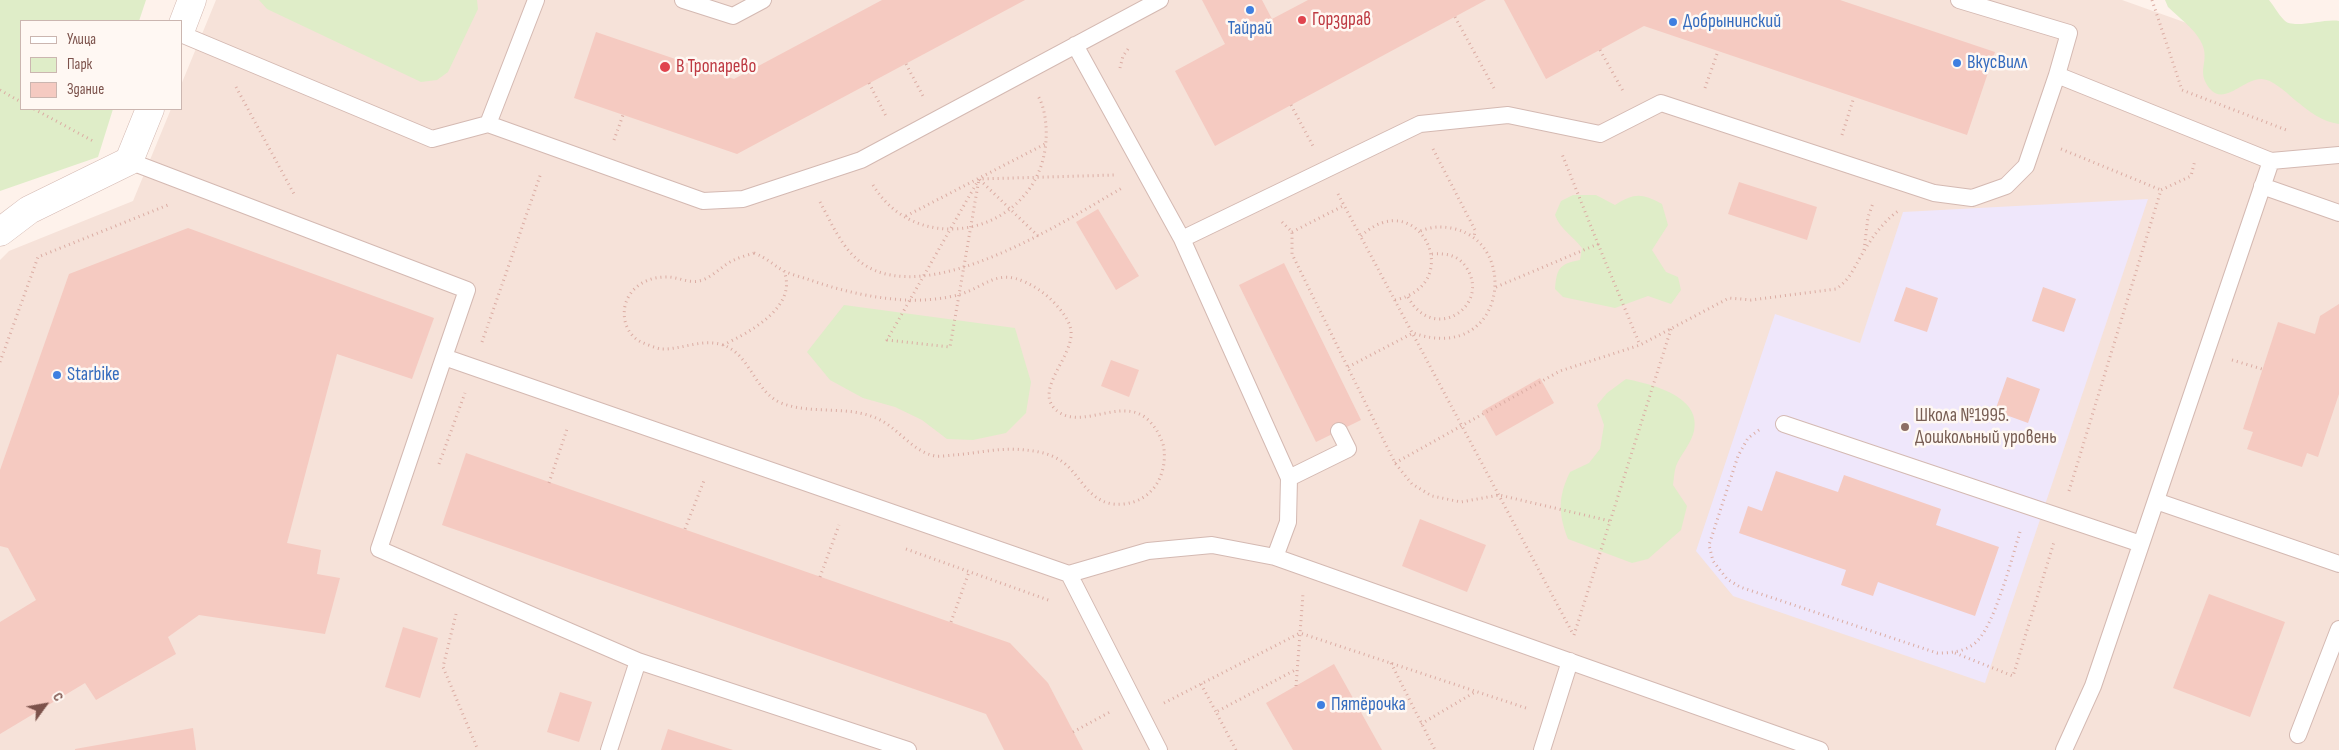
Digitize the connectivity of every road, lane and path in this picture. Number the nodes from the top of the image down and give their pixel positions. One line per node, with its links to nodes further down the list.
1 (192, 0): 9 (street)
2 (536, 0): 30 (lane)
3 (683, 0): 4 (lane)
4 (762, 0)
5 (1160, 0): 11 (lane)
6 (1959, 0): 17 (lane)
7 (2152, 0): 22 (path)
8 (1456, 17): 27 (path)
9 (182, 26)
10 (182, 34): 14 (lane)
11 (1075, 46): 16 (lane); 45 (lane)
12 (1600, 50): 28 (path)
13 (1718, 51): 26 (path)
14 (238, 58): 30 (lane); 63 (path)
15 (906, 64): 29 (path)
16 (1023, 73): 29 (lane); 37 (path)
17 (2057, 75): 33 (lane); 35 (lane)
18 (869, 83): 36 (path)
19 (0, 90): 21 (path)
20 (1854, 98): 41 (path)
21 (20, 100)
22 (2210, 102): 33 (path); 34 (path)
23 (1291, 105): 44 (path)
24 (36, 110): 43 (path)
25 (150, 110): 43 (street)
26 (1696, 114): 28 (lane); 41 (lane)
27 (1508, 115): 31 (lane); 32 (lane)
28 (1636, 116): 32 (lane)
29 (936, 120): 36 (lane)
30 (488, 124): 38 (lane)
31 (1420, 124): 44 (lane); 67 (path)
32 (1550, 124): 69 (path)
33 (2201, 132): 42 (lane); 51 (path)
34 (2293, 132)
35 (2035, 139): 51 (path); 52 (lane)
36 (899, 140): 40 (lane)
37 (1046, 144): 46 (path); 49 (path)
38 (550, 146): 48 (lane); 81 (path)
39 (2339, 155): 42 (lane)
40 (862, 160): 48 (lane); 57 (path)
41 (1834, 160): 47 (lane)
42 (2271, 160): 50 (lane)
43 (129, 161): 62 (street); 63 (lane)
44 (1325, 169): 54 (path); 68 (lane)
45 (1147, 174): 46 (path); 65 (path); 68 (lane)
46 (1036, 177): 49 (path); 55 (path)
47 (1883, 177): 52 (lane); 70 (path)
48 (807, 178): 74 (path)
49 (979, 179): 55 (path); 57 (path); 59 (path); 60 (path)
50 (2262, 186): 56 (lane); 100 (lane)
51 (2161, 190): 102 (path)
52 (1934, 193): 70 (path)
53 (177, 202): 87 (path)
54 (1345, 205): 64 (path); 66 (path)
55 (1011, 210): 59 (path); 65 (path)
56 (2339, 213)
57 (906, 216): 60 (path)
58 (1276, 220): 64 (path)
59 (970, 227): 60 (path); 72 (path)
60 (950, 229): 74 (path)
61 (1420, 231): 66 (path); 67 (path); 71 (path)
62 (0, 232)
63 (315, 232): 80 (lane)
64 (1292, 232): 89 (path)
65 (1038, 236): 72 (path)
66 (1361, 236): 79 (path)
67 (1474, 238): 75 (path)
68 (1182, 239): 97 (lane)
69 (1598, 244): 75 (path); 85 (path)
70 (1864, 251): 82 (path)
71 (1432, 254): 77 (path); 77 (path)
72 (963, 268): 74 (path); 76 (path)
73 (784, 271): 78 (path); 84 (path); 84 (path)
74 (922, 278): 78 (path)
75 (1496, 287): 83 (path)
76 (958, 295): 78 (path); 78 (path); 84 (path)
77 (1408, 297): 79 (path)
78 (909, 300)
79 (1395, 300): 83 (path)
80 (461, 308): 81 (path); 86 (lane)
81 (490, 320): 88 (path)
82 (1671, 329): 85 (path); 103 (path)
83 (1413, 333): 89 (path); 91 (path)
84 (723, 345)
85 (1640, 345): 91 (path)
86 (444, 357): 88 (lane); 109 (lane)
87 (0, 362)
88 (474, 367): 95 (path); 111 (lane)
89 (1348, 367): 94 (path)
90 (1784, 424): 101 (lane); 116 (path)
91 (1463, 426): 94 (path); 99 (path)
92 (567, 429): 98 (path)
93 (1339, 431): 97 (lane)
94 (1395, 463): 99 (path)
95 (439, 467)
96 (705, 478): 105 (path)
97 (1289, 478): 107 (lane)
98 (549, 483)
99 (1499, 495): 103 (path); 115 (path)
100 (2156, 501): 106 (lane); 108 (lane)
101 (2028, 507): 102 (lane); 116 (path)
102 (2061, 518): 106 (lane); 116 (path)
103 (1610, 521): 115 (path)
104 (839, 525): 112 (path)
105 (685, 529)
106 (2141, 544): 138 (lane)
107 (1276, 557): 111 (lane); 118 (lane)
108 (2339, 564)
109 (430, 571): 117 (lane); 130 (path)
110 (969, 572): 113 (path)
111 (1069, 574): 123 (lane)
112 (820, 576)
113 (951, 622)
114 (2339, 629): 129 (lane)
115 (1574, 635): 118 (path)
116 (1955, 653)
117 (638, 661): 131 (lane); 132 (lane)
118 (1570, 661): 126 (lane); 137 (lane)
119 (1391, 663): 121 (path); 122 (path); 127 (path)
120 (1298, 668): 124 (path)
121 (1201, 684): 124 (path); 125 (path)
122 (1476, 691): 126 (path); 127 (path)
123 (1133, 699): 125 (lane); 128 (path)
124 (1216, 712): 134 (path)
125 (1141, 714): 133 (lane)
126 (1552, 717): 136 (lane)
127 (1422, 724): 135 (path)
128 (1073, 732)
129 (2298, 735)
130 (478, 750)
131 (609, 750)
132 (908, 750)
133 (1159, 750)
134 (1236, 750)
135 (1435, 750)
136 (1542, 750)
137 (1820, 750)
138 (2064, 750)

